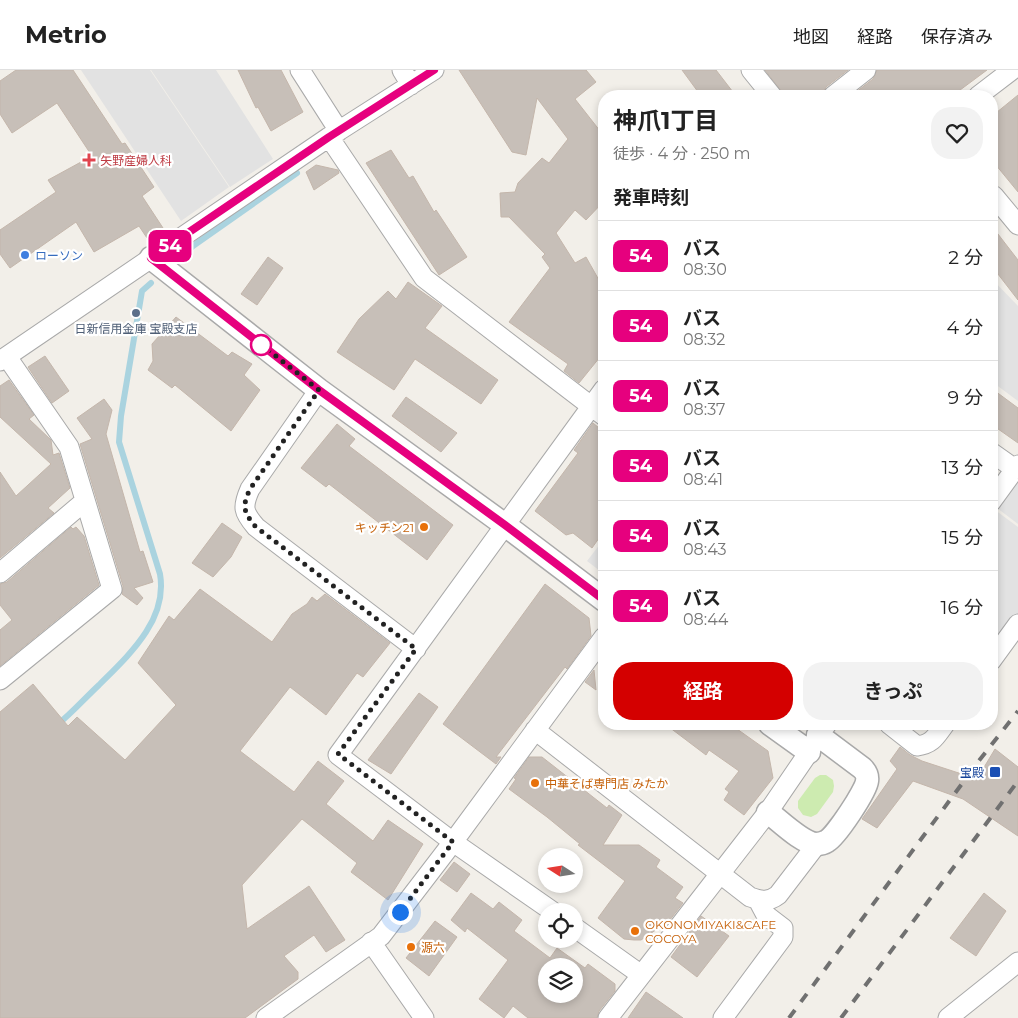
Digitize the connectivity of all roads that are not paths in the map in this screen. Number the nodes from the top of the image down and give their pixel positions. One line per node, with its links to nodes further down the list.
1 (300, 70): 10 (street)
2 (434, 70): 6 (street)
3 (752, 70): 7 (street)
4 (866, 70): 8 (street)
5 (1012, 70): 9 (street)
6 (407, 78): 10 (street)
7 (767, 90)
8 (841, 90)
9 (986, 90)
10 (334, 134): 13 (street); 16 (street)
11 (998, 201): 12 (street)
12 (1018, 225)
13 (151, 258): 14 (street); 15 (street)
14 (3, 359): 20 (street)
15 (319, 390): 21 (street); 26 (street)
16 (598, 411): 21 (street)
17 (998, 456): 18 (street)
18 (1016, 467): 19 (street)
19 (998, 492)
20 (85, 501): 22 (street); 28 (street)
21 (505, 525): 23 (street); 26 (street)
22 (0, 573)
23 (598, 595)
24 (1018, 624): 27 (street)
25 (598, 645): 29 (street)
26 (416, 649): 35 (street)
27 (998, 651)
28 (0, 680)
29 (535, 730): 35 (street); 37 (street)
30 (792, 730): 33 (street)
31 (897, 730): 32 (street)
32 (941, 730)
33 (818, 737): 34 (street); 36 (street)
34 (768, 812): 36 (street); 37 (street)
35 (453, 842): 39 (street); 41 (street)
36 (817, 844): 38 (street)
37 (720, 872): 38 (street); 43 (street)
38 (758, 900): 47 (street)
39 (541, 903)
40 (583, 933): 43 (street)
41 (371, 942): 44 (street); 45 (street)
42 (1018, 962): 48 (street)
43 (640, 974): 46 (street)
44 (266, 1018)
45 (424, 1018)
46 (608, 1018)
47 (723, 1018)
48 (948, 1018)

